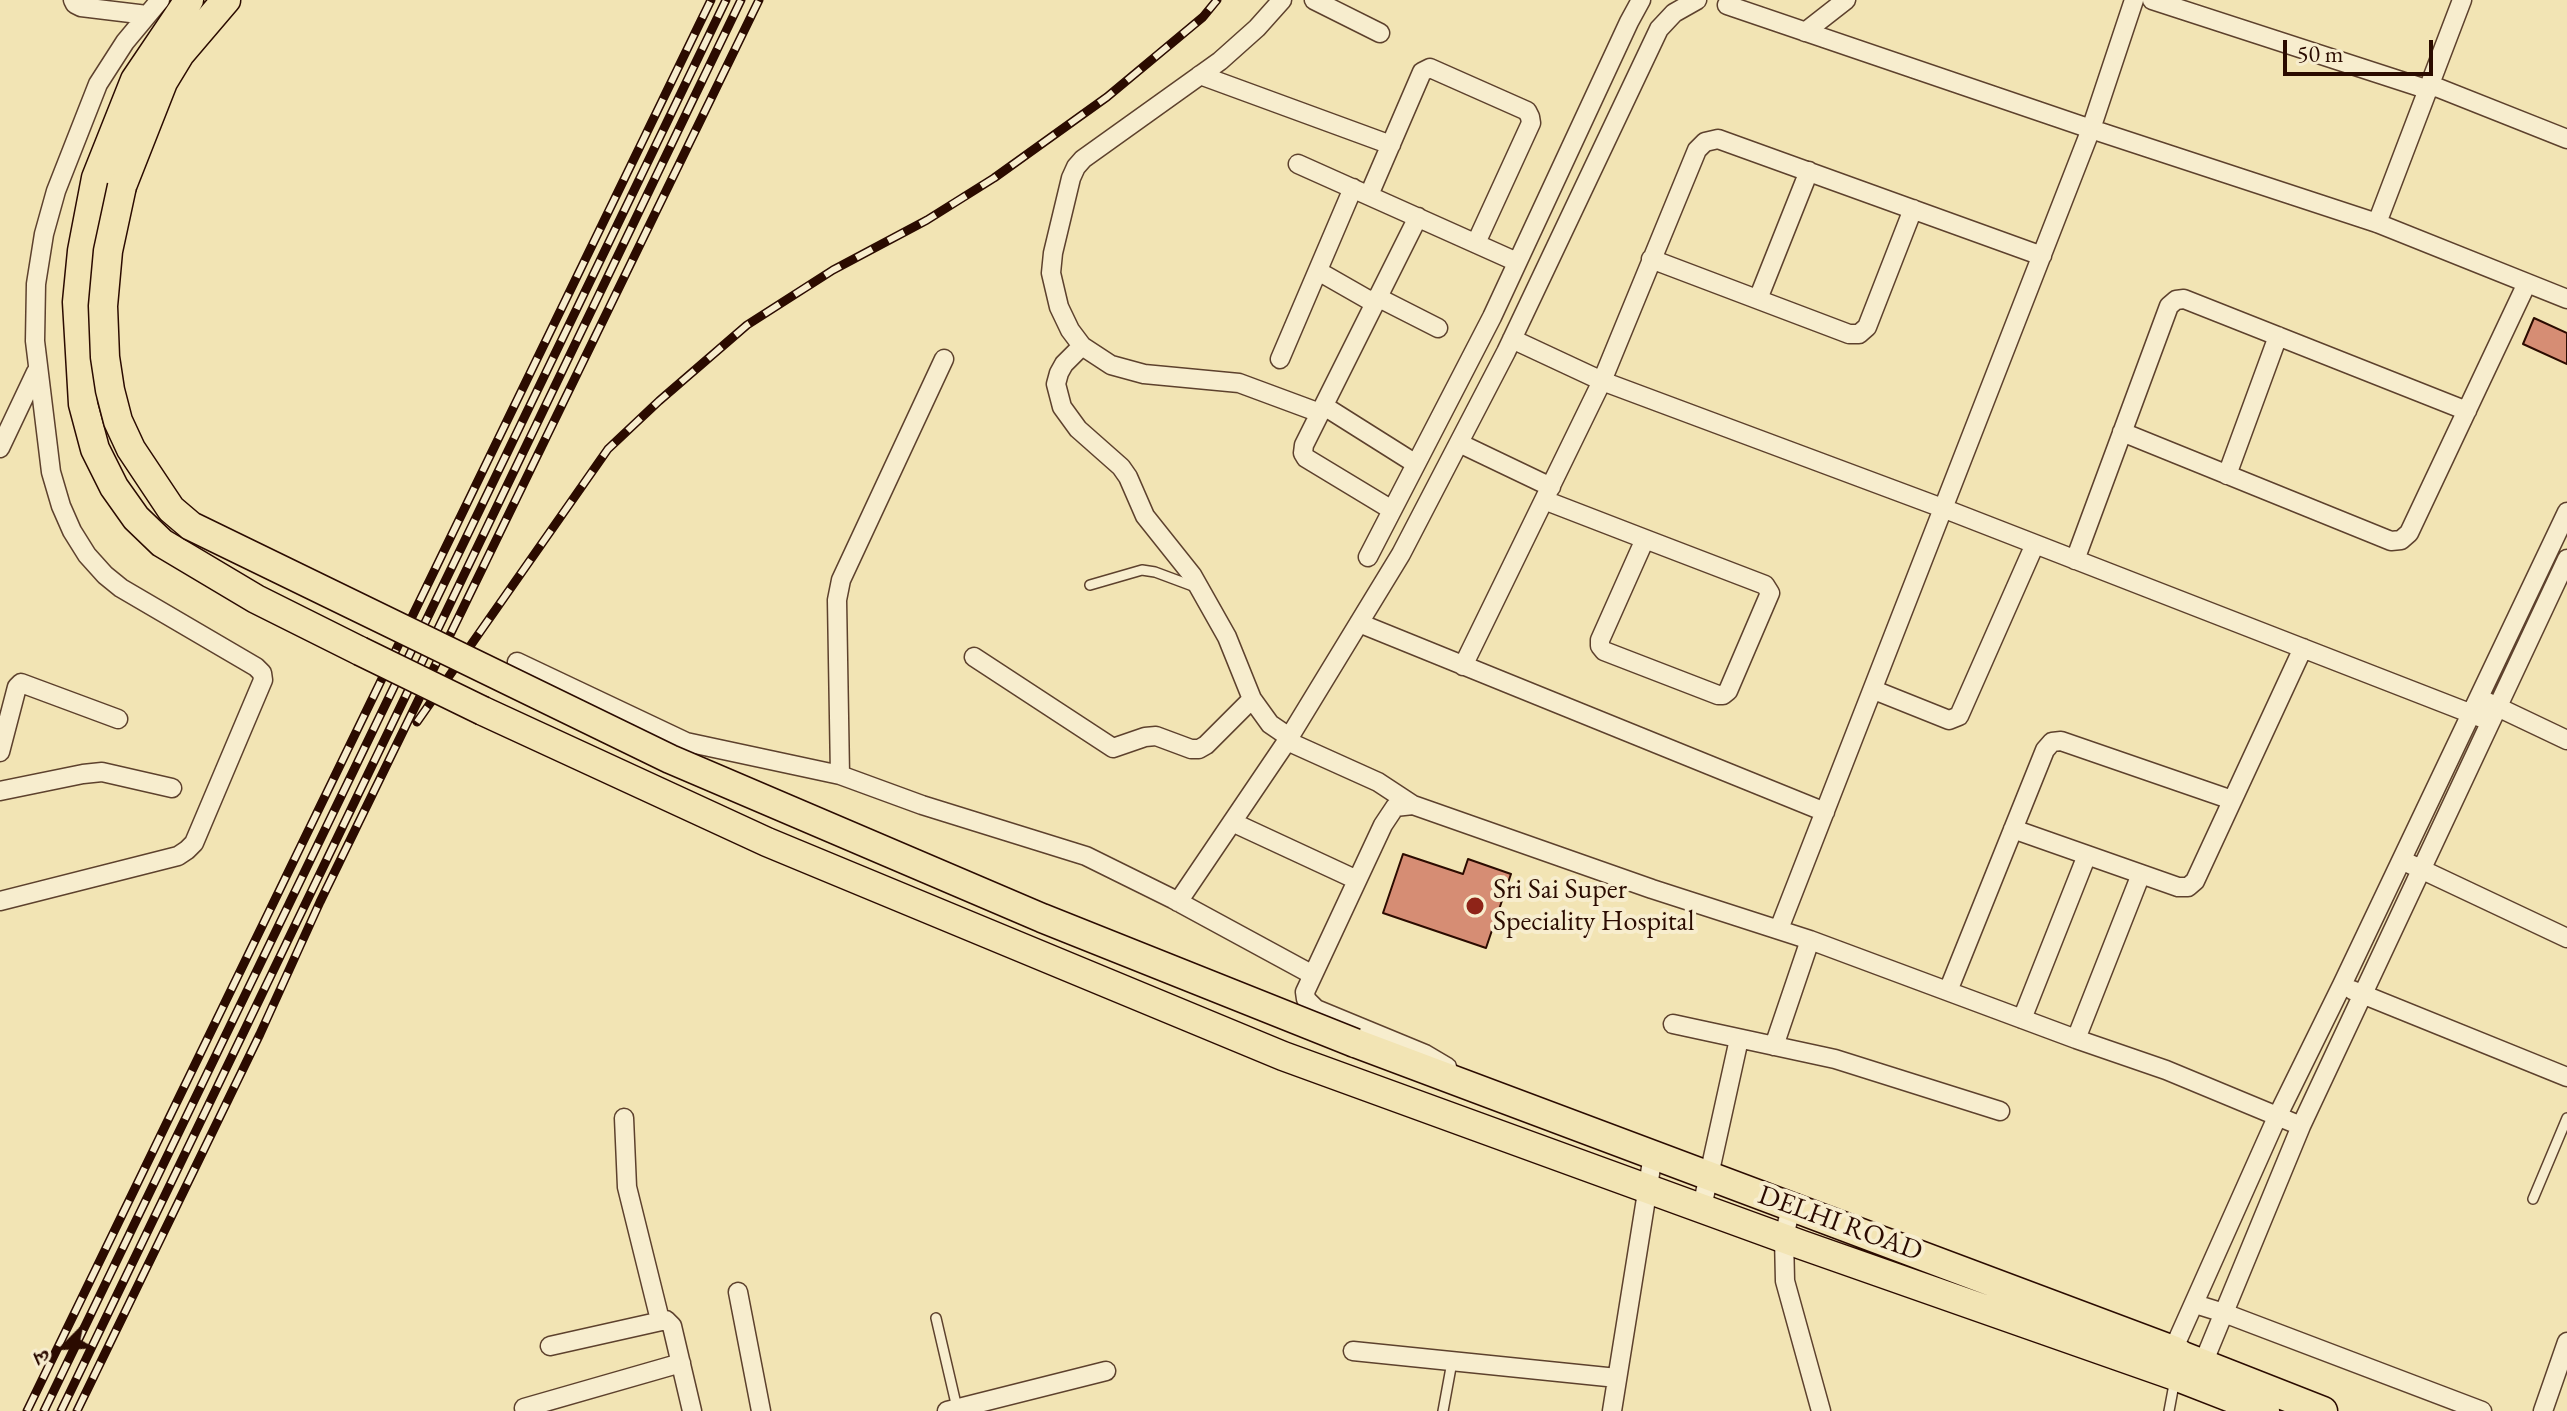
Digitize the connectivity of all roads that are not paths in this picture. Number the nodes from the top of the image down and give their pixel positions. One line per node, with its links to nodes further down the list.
1 (73, 0): 14 (street)
2 (160, 0): 14 (street)
3 (189, 0): 24 (main road)
4 (226, 0): 24 (main road)
5 (1282, 0): 17 (street)
6 (1314, 0): 16 (street)
7 (1641, 0): 32 (street)
8 (1846, 0): 15 (street)
9 (2134, 0): 19 (street)
10 (2152, 0): 18 (street)
11 (2462, 0): 18 (street)
12 (1689, 2): 40 (street)
13 (1727, 5): 15 (street)
14 (147, 15): 44 (street)
15 (1805, 32): 19 (street)
16 (1380, 33)
17 (1200, 75): 21 (street); 41 (street)
18 (2430, 88): 20 (street); 28 (street)
19 (2091, 129): 28 (street); 30 (street)
20 (2567, 139)
21 (1391, 145): 25 (street); 29 (street)
22 (1298, 164): 25 (street)
23 (1809, 171): 26 (street); 31 (street); 35 (street)
24 (109, 182): 105 (main road, DELHI ROAD, bridge); 110 (main road, bridge)
25 (1361, 192): 27 (street); 33 (street)
26 (1913, 209): 30 (street); 35 (street)
27 (1418, 217): 29 (street); 37 (street)
28 (2377, 223): 34 (street)
29 (1476, 243): 32 (street)
30 (2042, 256): 54 (street)
31 (1651, 259): 35 (street); 45 (street)
32 (1517, 262): 40 (street)
33 (1318, 271): 37 (street); 43 (street)
34 (2527, 283): 36 (street); 47 (street)
35 (1758, 299)
36 (2567, 299)
37 (1376, 300): 38 (street); 46 (street)
38 (1438, 328)
39 (2278, 336): 47 (street); 48 (street); 52 (street)
40 (1497, 345): 45 (street); 49 (street); 51 (street)
41 (1082, 346): 46 (street); 63 (street)
42 (944, 359): 77 (street)
43 (1280, 359)
44 (38, 369): 50 (street); 90 (street)
45 (1602, 381): 53 (street); 54 (street)
46 (1322, 410): 51 (street); 55 (street)
47 (2467, 411): 52 (street)
48 (2122, 432): 52 (street); 61 (street)
49 (1459, 443): 53 (street); 64 (street)
50 (0, 448)
51 (1416, 464): 55 (street)
52 (2227, 475)
53 (1547, 494): 57 (street); 68 (street)
54 (1945, 509): 58 (street); 69 (street)
55 (1392, 510): 59 (street)
56 (2567, 512): 71 (street)
57 (1645, 539): 57 (street)
58 (2035, 544): 61 (street); 69 (street)
59 (1368, 557)
60 (2567, 559): 72 (street)
61 (2075, 560): 65 (street)
62 (1090, 585): 63 (lane)
63 (1200, 588): 70 (street)
64 (1359, 623): 68 (street); 74 (street)
65 (2303, 648): 71 (street); 80 (street)
66 (974, 657): 70 (street)
67 (517, 662): 77 (street)
68 (1463, 666): 82 (street)
69 (1874, 690): 82 (street)
70 (1252, 699): 74 (street)
71 (2476, 706): 72 (street); 86 (street)
72 (2494, 714): 75 (street); 87 (street)
73 (118, 719): 76 (street)
74 (1282, 734): 81 (street); 83 (street)
75 (2567, 740)
76 (0, 752)
77 (840, 775): 91 (street)
78 (172, 788): 79 (street)
79 (0, 791)
80 (2232, 800): 84 (street); 88 (street)
81 (1413, 805): 89 (street); 92 (street)
82 (1825, 812): 92 (street)
83 (1232, 822): 89 (street); 91 (street)
84 (2013, 829): 85 (street); 97 (street)
85 (2087, 855): 88 (street); 99 (street)
86 (2402, 860): 87 (street); 96 (street)
87 (2420, 869): 93 (street); 98 (street)
88 (2141, 874): 102 (street)
89 (1357, 880): 95 (street)
90 (0, 901)
91 (1178, 902): 95 (street)
92 (1779, 929): 94 (street)
93 (2567, 938)
94 (1810, 940): 97 (street); 103 (street)
95 (1313, 975): 105 (street)
96 (2342, 985): 98 (street); 107 (street)
97 (1948, 991): 99 (street)
98 (2361, 996): 104 (street); 111 (street)
99 (2022, 1019): 102 (street)
100 (1673, 1024): 101 (street)
101 (1739, 1039): 103 (street); 113 (street)
102 (2076, 1039): 107 (street)
103 (1774, 1046): 106 (street)
104 (2567, 1077)
105 (1474, 1088): 110 (street); 112 (main road, DELHI ROAD)
106 (2000, 1111)
107 (2278, 1115): 111 (street); 120 (street)
108 (624, 1118): 123 (street)
109 (2567, 1118): 115 (lane)
110 (1463, 1122): 114 (main road)
111 (2301, 1126): 121 (street)
112 (1653, 1155): 113 (main road, DELHI ROAD); 114 (street)
113 (1709, 1176): 116 (street); 117 (main road, DELHI ROAD)
114 (1649, 1188): 116 (main road); 131 (street)
115 (2533, 1199)
116 (1702, 1207): 118 (main road)
117 (1791, 1207): 118 (street); 129 (main road, DELHI ROAD)
118 (1784, 1237): 129 (main road); 138 (street)
119 (738, 1292): 135 (street)
120 (2195, 1304): 121 (street); 129 (street)
121 (2224, 1313): 129 (street); 142 (street)
122 (936, 1318): 133 (lane)
123 (660, 1320): 125 (street); 128 (street)
124 (2567, 1342): 143 (street)
125 (550, 1346)
126 (1353, 1351): 127 (street)
127 (1452, 1362): 131 (street); 136 (lane)
128 (681, 1363): 132 (street); 134 (street)
129 (2182, 1367): 139 (lane); 140 (main road); 141 (main road, DELHI ROAD)
130 (1106, 1371): 133 (street)
131 (1617, 1378): 137 (street)
132 (524, 1408)
133 (950, 1410)
134 (692, 1411)
135 (761, 1411)
136 (1443, 1411)
137 (1612, 1411)
138 (1821, 1411)
139 (2169, 1411)
140 (2265, 1411)
141 (2323, 1411)
142 (2482, 1411)
143 (2543, 1411)

